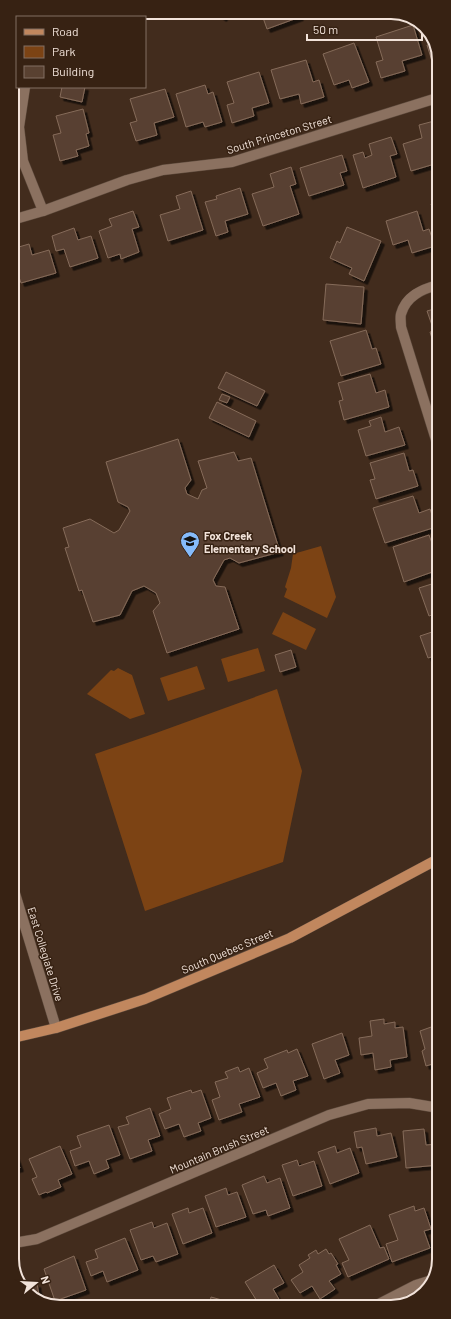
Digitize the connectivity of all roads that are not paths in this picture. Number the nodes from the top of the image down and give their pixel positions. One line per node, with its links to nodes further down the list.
1 (25, 88): 4 (street)
2 (432, 100): 5 (street, South Princeton Street)
3 (19, 127): 5 (street)
4 (19, 127)
5 (43, 211): 6 (street, South Princeton Street)
6 (19, 218)
7 (432, 286): 8 (street)
8 (432, 427)
9 (432, 862): 11 (main road, South Quebec Street)
10 (19, 907): 11 (street, East Collegiate Drive)
11 (56, 1028): 12 (main road, South Quebec Street)
12 (19, 1037)
13 (432, 1107): 14 (street, Mountain Brush Street)
14 (19, 1242)
15 (424, 1283): 16 (street)
16 (387, 1300)

